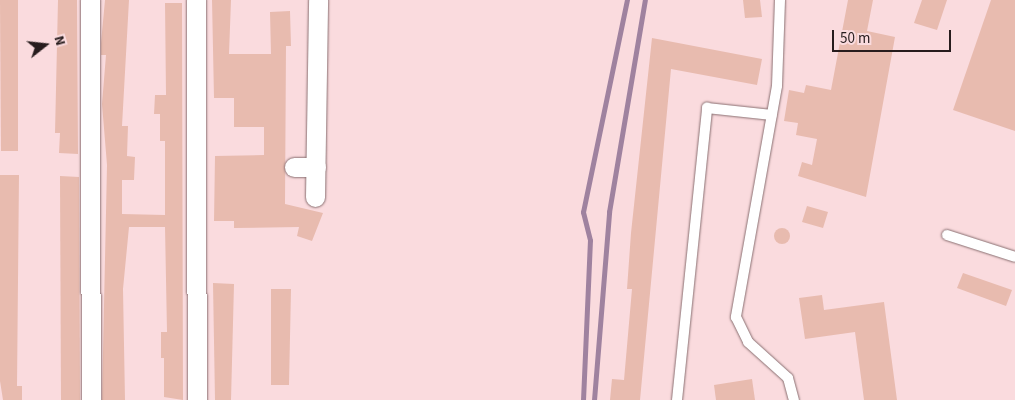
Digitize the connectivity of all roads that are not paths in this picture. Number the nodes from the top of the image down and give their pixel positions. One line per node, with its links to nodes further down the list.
1 (90, 0): 11 (street)
2 (196, 0): 12 (street)
3 (318, 0): 7 (street)
4 (780, 0): 5 (lane)
5 (772, 115): 13 (lane); 14 (lane)
6 (294, 167): 7 (street)
7 (316, 167): 8 (street)
8 (315, 197)
9 (947, 235): 10 (lane)
10 (1015, 256)
11 (91, 400)
12 (197, 400)
13 (677, 400)
14 (794, 400)

